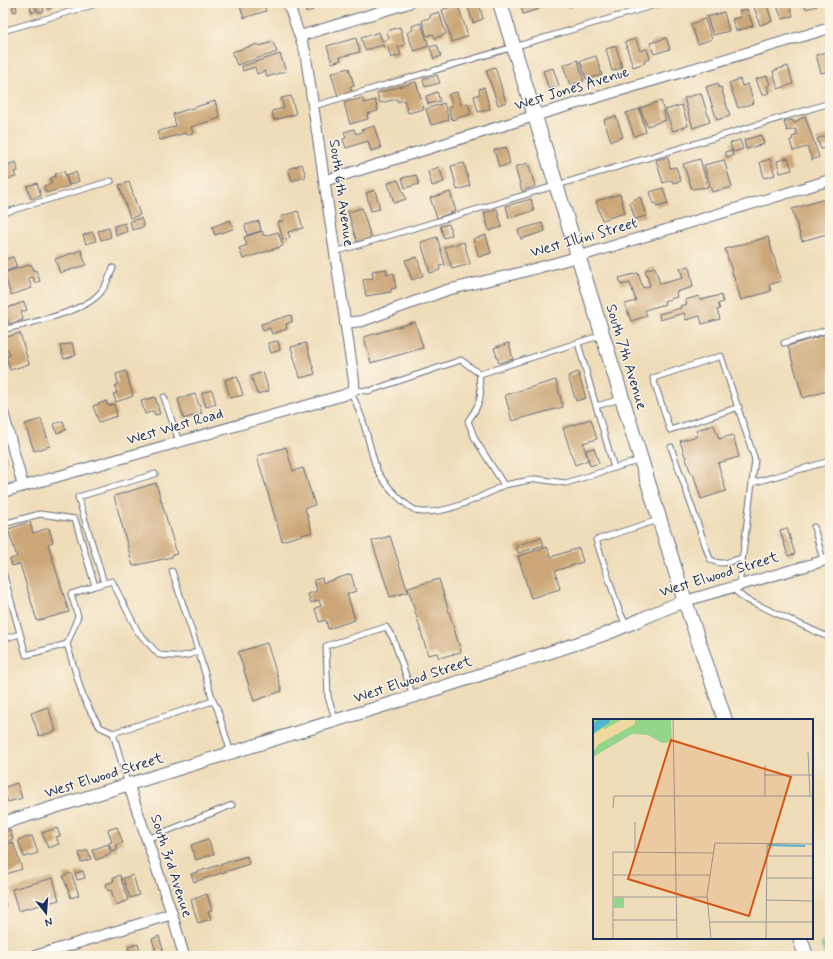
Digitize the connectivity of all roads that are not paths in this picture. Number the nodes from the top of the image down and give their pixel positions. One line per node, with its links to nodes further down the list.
1 (100, 3): 7 (lane)
2 (288, 3): 8 (street, South 6th Avenue)
3 (409, 3): 8 (street)
4 (500, 3): 9 (main road, South 7th Avenue)
5 (662, 3): 9 (lane)
6 (830, 28): 12 (street, West Jones Avenue)
7 (3, 31)
8 (300, 36): 11 (street, South 6th Avenue)
9 (514, 48): 11 (lane); 12 (main road, South 7th Avenue)
10 (830, 104): 16 (lane)
11 (314, 106): 15 (street, South 6th Avenue)
12 (534, 116): 15 (street, West Jones Avenue); 16 (main road, South 7th Avenue)
13 (830, 180): 19 (street, West Illini Street)
14 (111, 181): 17 (lane)
15 (324, 181): 18 (street, South 6th Avenue)
16 (556, 186): 18 (lane); 19 (main road, South 7th Avenue)
17 (3, 213)
18 (335, 252): 21 (street, South 6th Avenue)
19 (578, 257): 21 (street, West Illini Street); 24 (main road, South 7th Avenue)
20 (113, 268): 23 (lane)
21 (346, 323): 28 (street, South 6th Avenue)
22 (830, 329): 26 (lane)
23 (3, 330)
24 (602, 335): 25 (lane); 30 (main road, South 7th Avenue)
25 (578, 343): 27 (lane); 31 (lane)
26 (784, 343)
27 (480, 374): 28 (lane); 41 (lane)
28 (352, 391): 34 (street, West West Road); 41 (lane)
29 (164, 397): 34 (lane)
30 (622, 398): 31 (lane); 36 (main road, South 7th Avenue)
31 (596, 406): 38 (lane)
32 (739, 407): 32 (lane); 40 (lane)
33 (3, 412): 42 (street)
34 (179, 442): 42 (street, West West Road)
35 (671, 447): 47 (lane)
36 (641, 460): 38 (lane); 44 (main road, South 7th Avenue)
37 (830, 461): 40 (lane)
38 (614, 468): 41 (lane)
39 (155, 474): 52 (lane)
40 (752, 484): 47 (lane)
41 (504, 485)
42 (23, 486): 43 (street, West West Road)
43 (3, 492)
44 (659, 519): 55 (main road, South 7th Avenue); 56 (lane)
45 (3, 524): 53 (lane)
46 (814, 527): 48 (lane)
47 (742, 558): 54 (lane)
48 (826, 559): 54 (street, West Elwood Street)
49 (172, 571): 61 (lane)
50 (3, 572): 51 (lane)
51 (4, 583): 57 (lane)
52 (104, 583): 53 (lane); 61 (lane)
53 (95, 586): 60 (lane)
54 (735, 586): 55 (street, West Elwood Street); 58 (lane)
55 (685, 601): 56 (street, West Elwood Street); 64 (main road, South 7th Avenue)
56 (627, 627): 62 (street, West Elwood Street)
57 (20, 634): 59 (lane); 60 (lane)
58 (830, 638)
59 (3, 640)
60 (67, 644): 66 (lane)
61 (198, 650): 63 (lane)
62 (413, 697): 65 (street, West Elwood Street); 65 (lane)
63 (213, 701): 66 (lane); 67 (lane)
64 (726, 719)
65 (336, 721): 67 (street, West Elwood Street)
66 (113, 733): 68 (lane)
67 (231, 754): 68 (street, West Elwood Street)
68 (129, 786): 70 (street, West Elwood Street); 71 (street, South 3rd Avenue)
69 (232, 805): 71 (lane)
70 (3, 823)
71 (147, 839): 72 (street, South 3rd Avenue)
72 (172, 914): 74 (street); 75 (street, South 3rd Avenue)
73 (800, 939): 76 (main road)
74 (34, 956)
75 (184, 956)
76 (806, 956)

